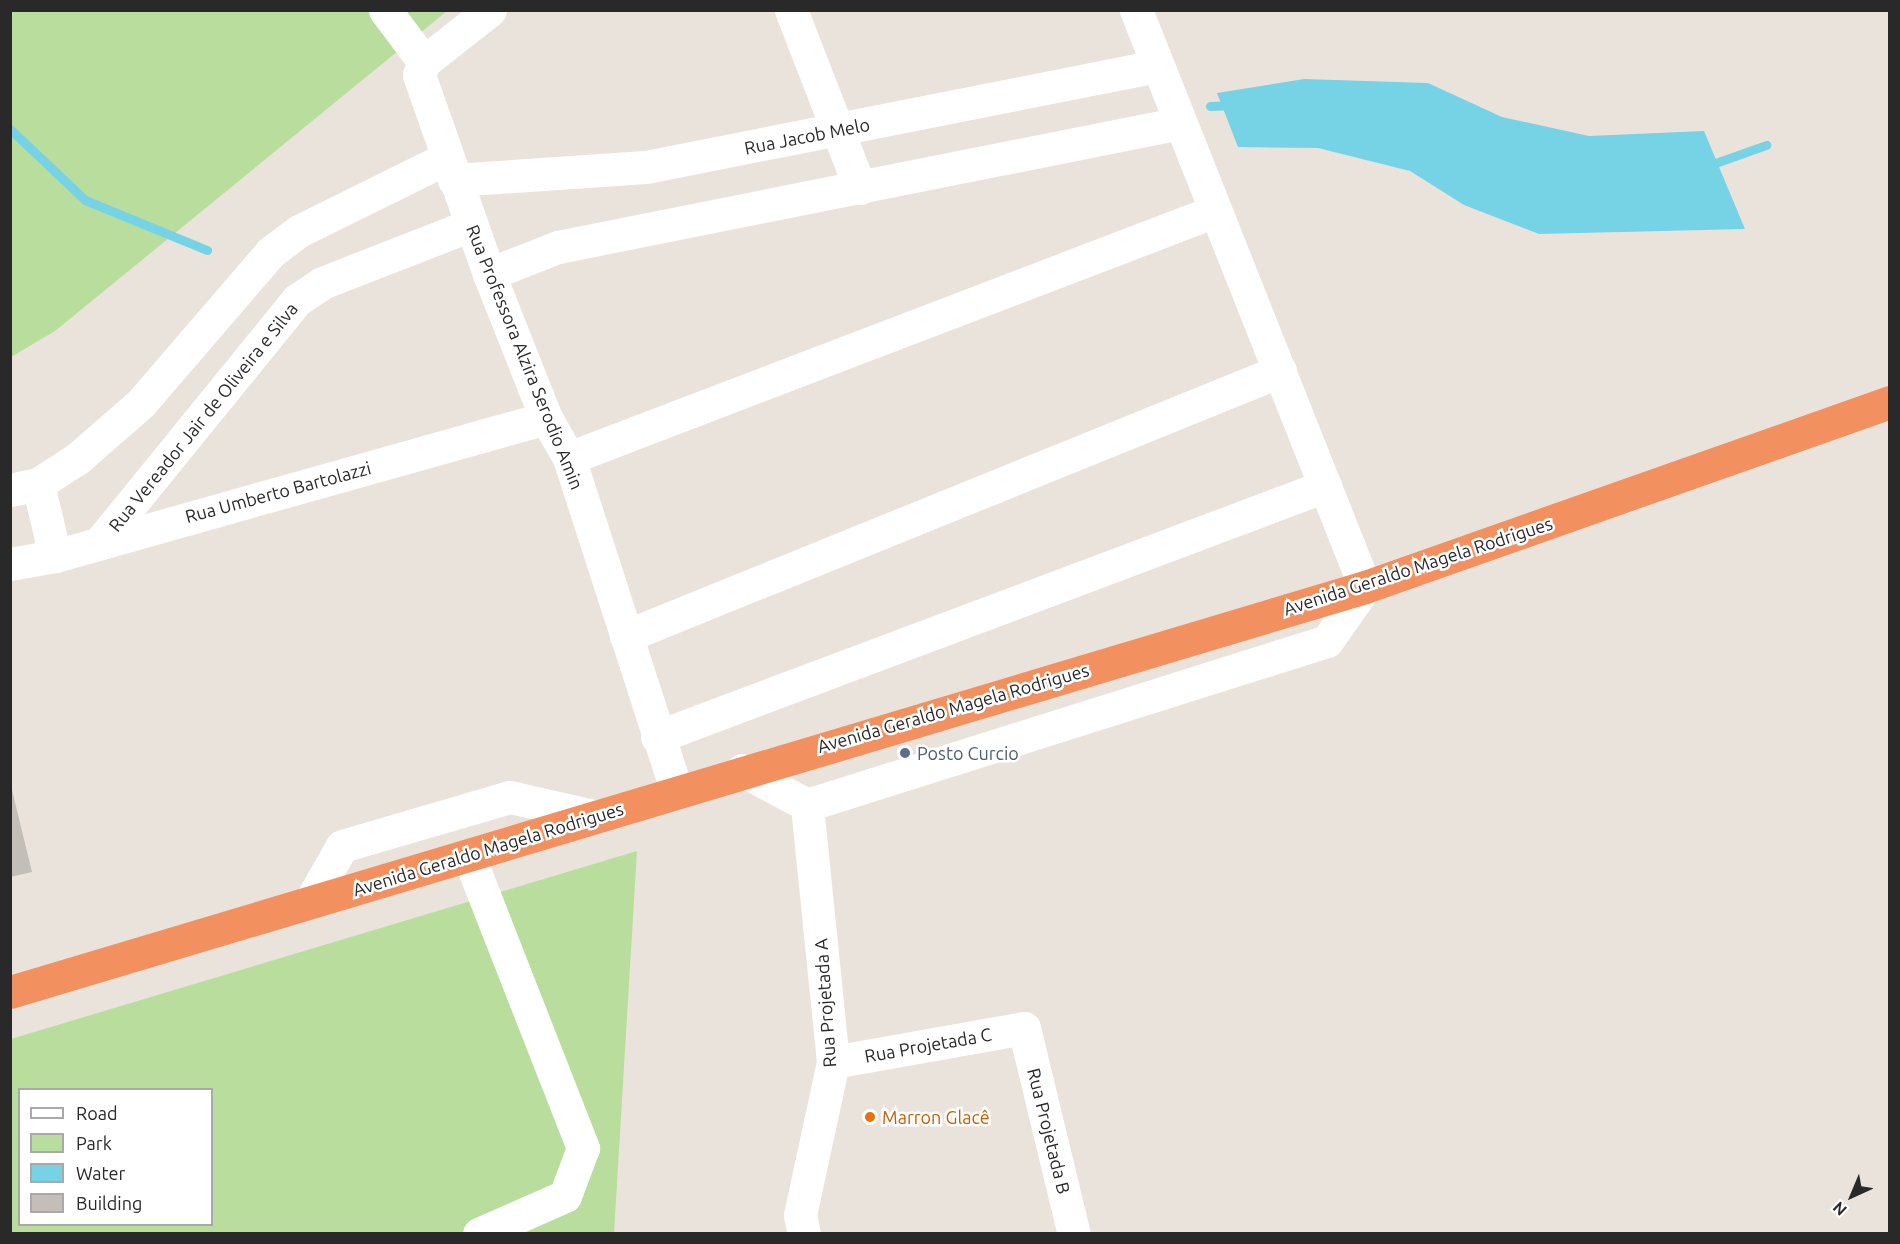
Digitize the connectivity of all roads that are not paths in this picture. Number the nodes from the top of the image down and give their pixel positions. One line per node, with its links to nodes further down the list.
1 (386, 10): 5 (street)
2 (490, 10): 5 (street)
3 (791, 10): 8 (street)
4 (1136, 10): 6 (street)
5 (424, 62): 9 (street, Rua Professora Alzira Serodio Amin)
6 (1157, 66): 7 (street); 8 (street, Rua Jacob Melo)
7 (1180, 123): 10 (street); 11 (street)
8 (837, 131): 9 (street, Rua Jacob Melo); 10 (street)
9 (450, 169): 12 (street, Rua Professora Alzira Serodio Amin); 19 (street)
10 (860, 188): 13 (street)
11 (1215, 211): 14 (street); 17 (street)
12 (471, 225): 13 (street, Rua Professora Alzira Serodio Amin); 20 (street, Rua Vereador Jair de Oliveira e Silva)
13 (489, 274): 16 (street, Rua Professora Alzira Serodio Amin)
14 (1280, 371): 18 (street); 24 (street)
15 (1890, 402): 23 (highway, Avenida Geraldo Magela Rodrigues)
16 (546, 418): 17 (street, Rua Professora Alzira Serodio Amin); 20 (street, Rua Umberto Bartolazzi)
17 (569, 458): 24 (street, Rua Professora Alzira Serodio Amin)
18 (1325, 486): 23 (street); 25 (street)
19 (24, 487): 21 (street)
20 (101, 541): 21 (street, Rua Umberto Bartolazzi)
21 (55, 556): 22 (street, Rua Umberto Bartolazzi)
22 (10, 564)
23 (1365, 587): 26 (highway, Avenida Geraldo Magela Rodrigues); 28 (street)
24 (626, 636): 25 (street, Rua Professora Alzira Serodio Amin)
25 (657, 737): 27 (street, Rua Professora Alzira Serodio Amin)
26 (742, 771): 27 (highway, Avenida Geraldo Magela Rodrigues); 28 (street)
27 (676, 790): 29 (highway, Avenida Geraldo Magela Rodrigues)
28 (807, 805): 34 (street, Rua Projetada A)
29 (597, 817): 30 (highway, Avenida Geraldo Magela Rodrigues); 31 (street)
30 (469, 857): 31 (highway, Avenida Geraldo Magela Rodrigues); 35 (street)
31 (310, 902): 32 (highway, Avenida Geraldo Magela Rodrigues)
32 (10, 992)
33 (1024, 1028): 34 (street, Rua Projetada C); 37 (street, Rua Projetada B)
34 (833, 1062): 36 (street, Rua Projetada A)
35 (479, 1233)
36 (804, 1233)
37 (1074, 1233)

